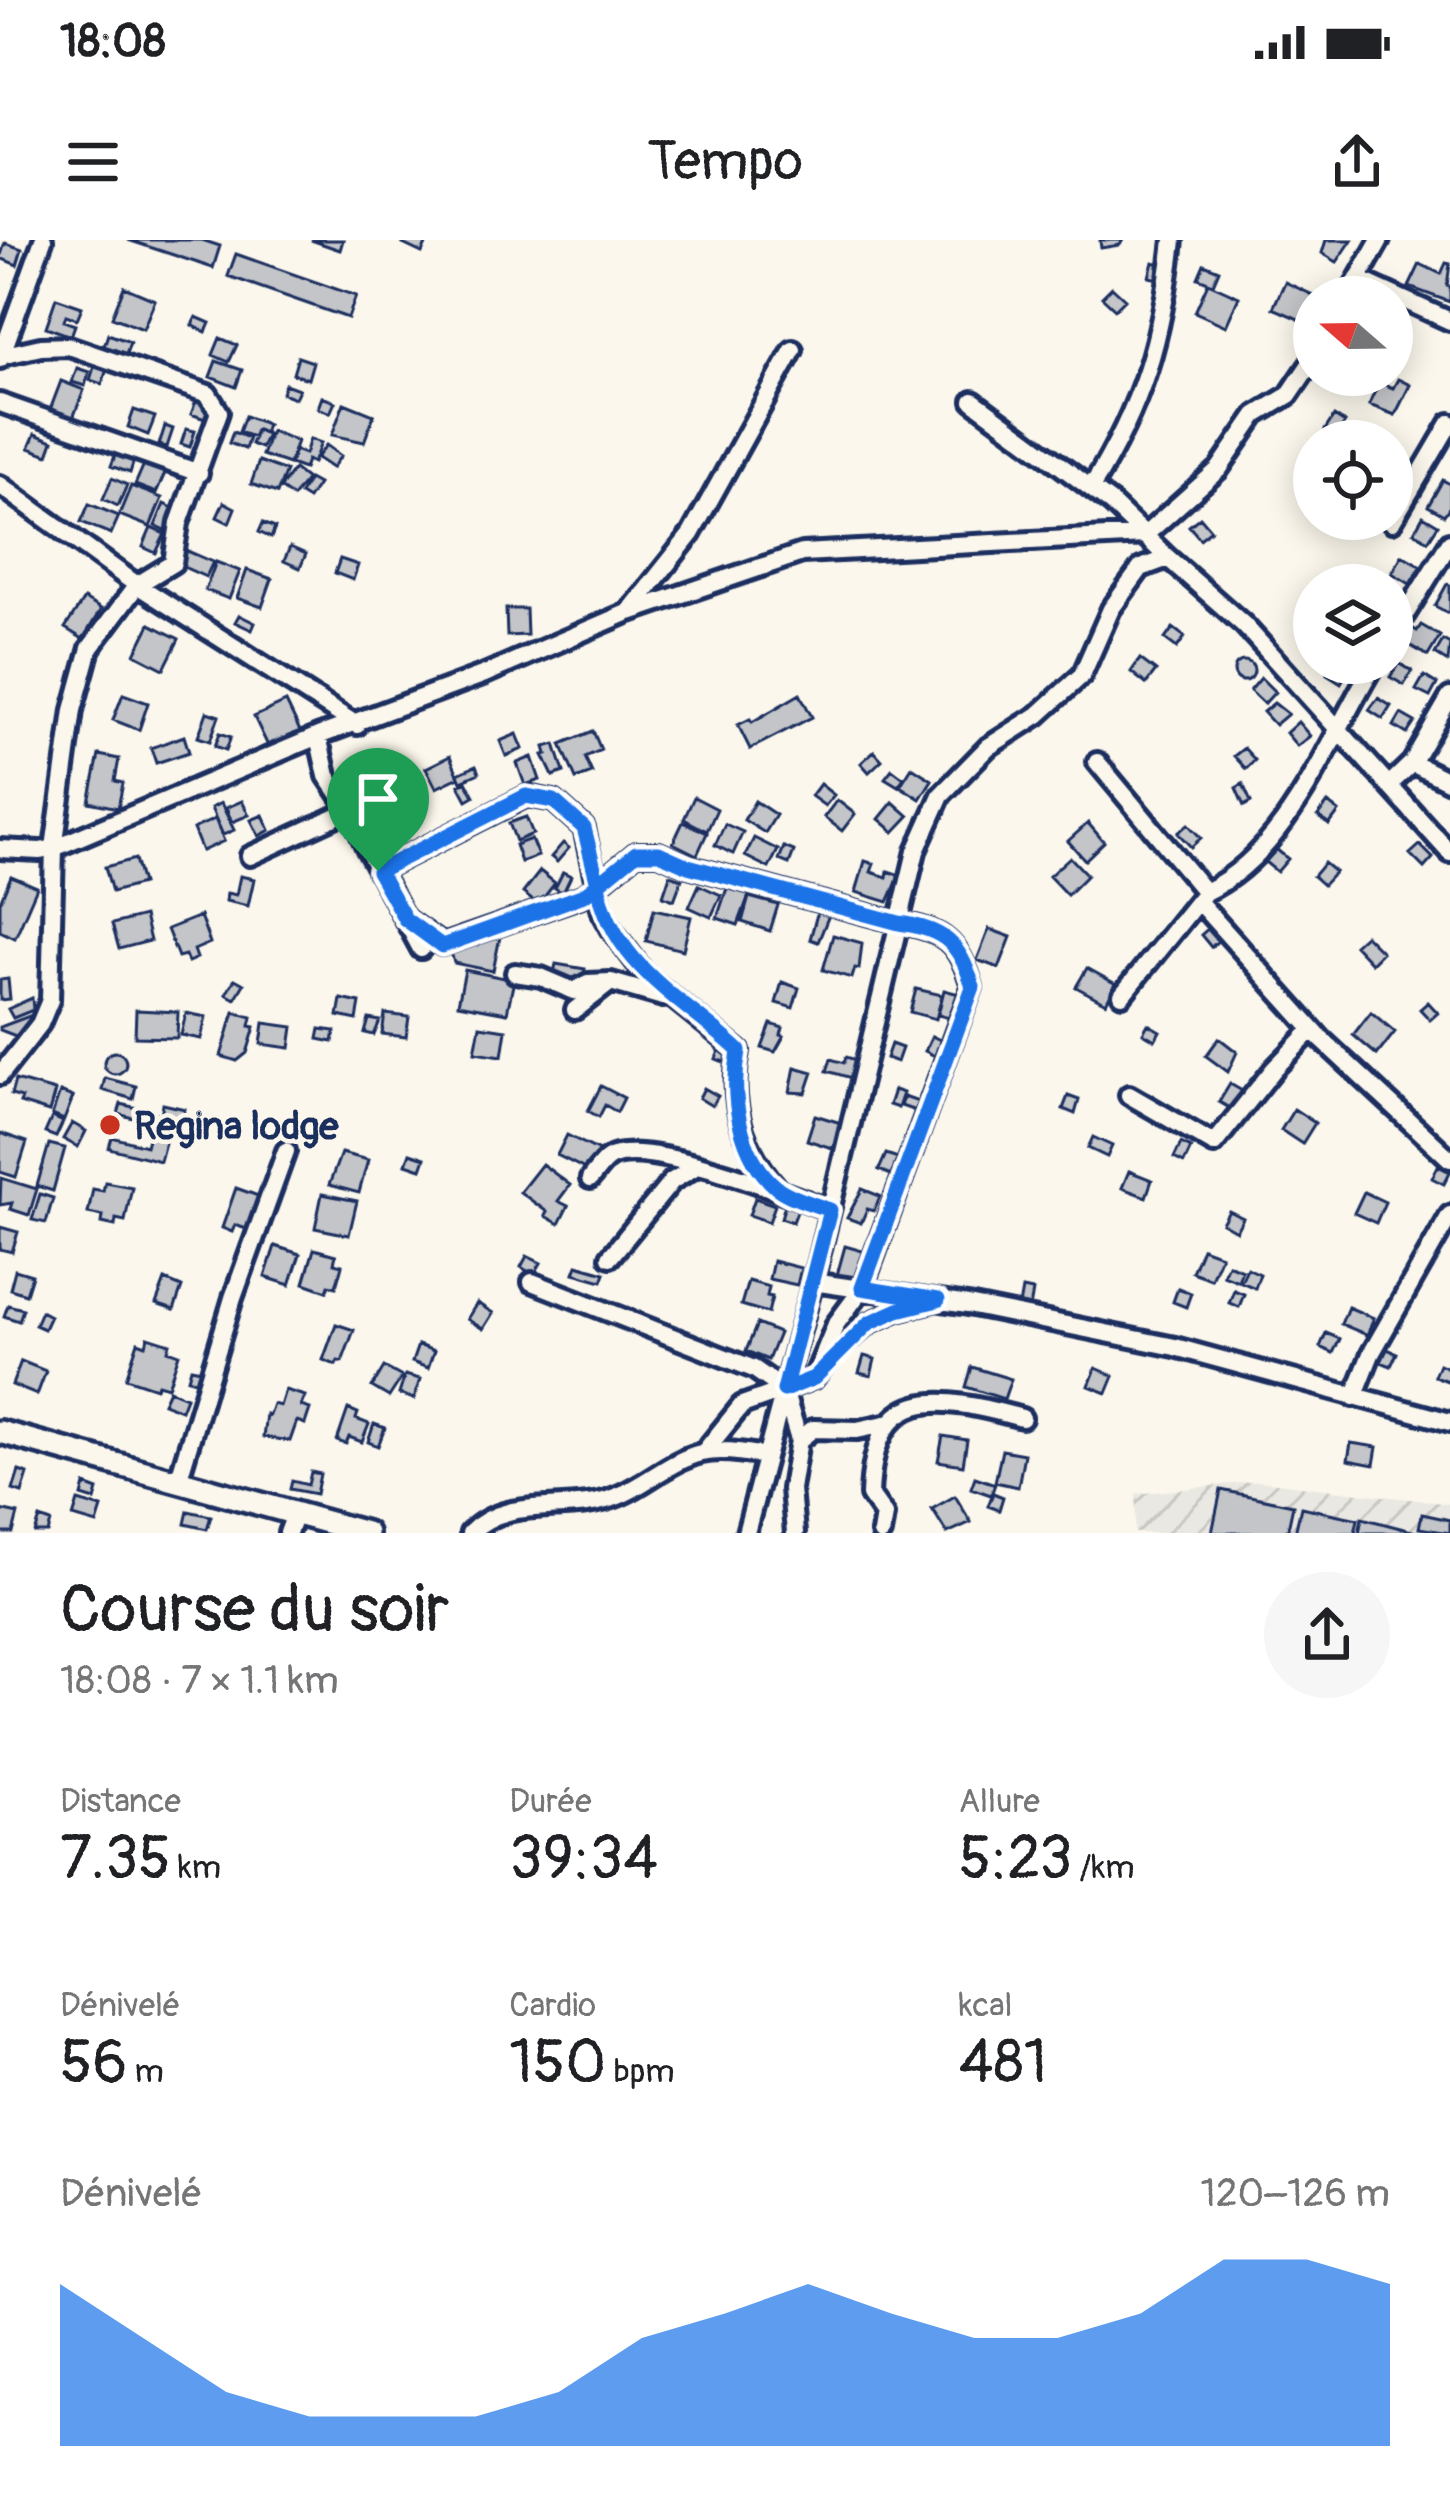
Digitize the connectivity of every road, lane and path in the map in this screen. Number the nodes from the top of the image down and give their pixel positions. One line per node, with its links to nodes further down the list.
1 (43, 240): 6 (street)
2 (1173, 240): 17 (street)
3 (1380, 240): 4 (street)
4 (1360, 276)
5 (1413, 304): 7 (street)
6 (8, 307): 9 (street)
7 (1450, 321)
8 (793, 350): 23 (street)
9 (1, 357): 14 (street)
10 (1293, 389): 18 (street)
11 (973, 401): 17 (street)
12 (0, 403): 14 (street)
13 (1450, 423): 16 (street)
14 (199, 473): 21 (street)
15 (0, 485): 21 (street)
16 (1413, 486)
17 (1091, 488): 18 (street)
18 (1145, 535): 20 (street); 23 (street)
19 (1450, 542): 22 (street)
20 (1168, 558): 27 (street); 42 (street)
21 (136, 585): 26 (street); 34 (street)
22 (1413, 602)
23 (628, 612): 26 (street)
24 (1362, 684): 27 (street)
25 (1450, 697): 30 (street)
26 (357, 725): 28 (street)
27 (1338, 731): 32 (street); 40 (street)
28 (318, 736): 33 (street); 34 (street)
29 (1097, 762): 40 (street)
30 (1412, 763): 31 (street); 32 (street)
31 (1450, 782)
32 (1389, 785): 36 (street)
33 (350, 810): 37 (street); 38 (street)
34 (54, 848): 35 (street); 50 (street)
35 (0, 849)
36 (1450, 853)
37 (250, 856)
38 (378, 871): 39 (street); 41 (street)
39 (598, 884): 41 (street); 42 (street); 47 (street)
40 (1201, 896): 46 (street); 49 (street)
41 (405, 919): 43 (street)
42 (899, 923): 57 (street); 62 (street)
43 (421, 949)
44 (515, 973): 45 (street)
45 (611, 982): 47 (street); 48 (street)
46 (1122, 995)
47 (675, 1001): 56 (street)
48 (574, 1010)
49 (1312, 1030): 51 (street); 53 (street)
50 (0, 1075)
51 (1129, 1095)
52 (286, 1151): 74 (street)
53 (1450, 1159)
54 (697, 1166): 55 (street); 56 (street); 59 (street)
55 (590, 1179)
56 (779, 1190): 57 (street)
57 (830, 1210): 61 (street)
58 (1450, 1215): 66 (street)
59 (610, 1257)
60 (532, 1282): 65 (street)
61 (813, 1282): 62 (street); 65 (street)
62 (862, 1288): 63 (street); 64 (street)
63 (938, 1300): 64 (street); 66 (street)
64 (814, 1378): 65 (street)
65 (784, 1390): 71 (street); 72 (street); 73 (street)
66 (1354, 1397): 68 (street)
67 (1022, 1418): 69 (street)
68 (1450, 1422)
69 (890, 1423): 71 (street); 80 (street)
70 (0, 1432): 74 (main road)
71 (799, 1440): 79 (street)
72 (704, 1452): 73 (street); 77 (street)
73 (766, 1456): 78 (street)
74 (178, 1481): 75 (main road)
75 (292, 1523): 76 (main road)
76 (366, 1533)
77 (470, 1533)
78 (746, 1533)
79 (795, 1533)
80 (881, 1533)

